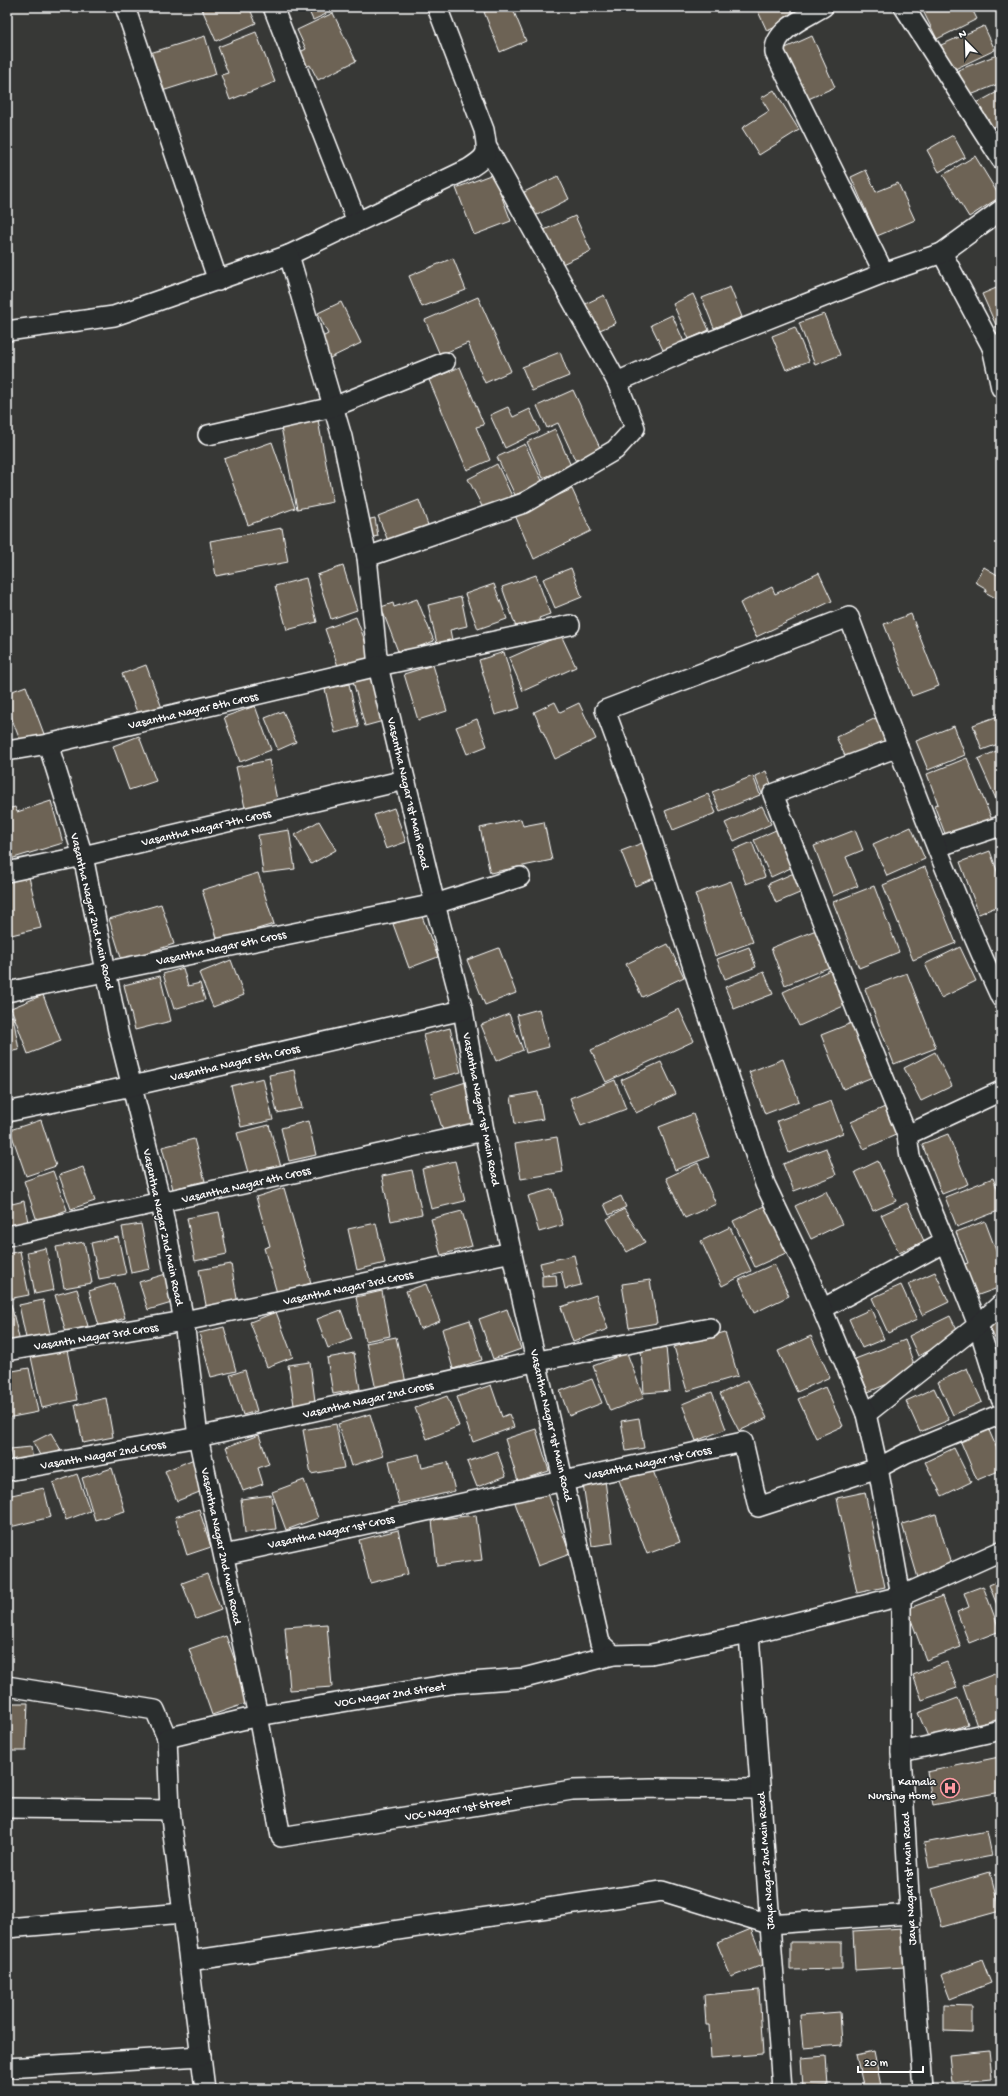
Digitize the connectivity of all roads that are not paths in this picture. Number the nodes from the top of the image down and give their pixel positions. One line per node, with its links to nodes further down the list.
1 (125, 7): 13 (street)
2 (273, 7): 9 (street)
3 (437, 7): 6 (street)
4 (823, 7): 12 (street)
5 (904, 7): 7 (street)
6 (488, 149): 9 (street); 17 (street)
7 (1001, 159)
8 (1001, 210): 10 (street)
9 (357, 222): 11 (street)
10 (942, 253): 12 (street); 15 (street)
11 (289, 255): 13 (street); 19 (street, Vasantha Nagar 1st Main Road)
12 (884, 274): 17 (street)
13 (218, 281): 14 (street)
14 (7, 331)
15 (997, 345): 18 (street)
16 (445, 362): 19 (street)
17 (617, 382): 21 (street)
18 (1001, 388)
19 (333, 407): 20 (street); 21 (street, Vasantha Nagar 1st Main Road)
20 (208, 436)
21 (367, 556): 23 (street, Vasantha Nagar 1st Main Road)
22 (570, 625): 23 (street, Vasantha Nagar 8th Cross)
23 (378, 666): 24 (street, Vasantha Nagar 8th Cross); 27 (street, Vasantha Nagar 1st Main Road)
24 (48, 744): 26 (street, Vasantha Nagar 8th Cross); 30 (street, Vasantha Nagar 2nd Main Road)
25 (898, 747): 29 (street); 42 (street); 48 (street, Jaya Nagar 1st Main Road)
26 (7, 751)
27 (405, 780): 30 (street, Vasantha Nagar 7th Cross); 33 (street, Vasantha Nagar 1st Main Road)
28 (1001, 826): 29 (street)
29 (938, 847): 36 (street)
30 (83, 856): 31 (street, Vasantha Nagar 7th Cross); 34 (street, Vasantha Nagar 2nd Main Road)
31 (7, 872)
32 (520, 877): 33 (street, Vasantha Nagar 6th Cross)
33 (435, 904): 34 (street, Vasantha Nagar 6th Cross); 37 (street, Vasantha Nagar 1st Main Road)
34 (107, 970): 35 (street, Vasantha Nagar 6th Cross); 38 (street, Vasantha Nagar 2nd Main Road)
35 (7, 992)
36 (1001, 998)
37 (463, 1010): 38 (street, Vasantha Nagar 5th Cross); 41 (street, Vasantha Nagar 1st Main Road)
38 (132, 1086): 40 (street, Vasantha Nagar 5th Cross); 43 (street, Vasantha Nagar 2nd Main Road)
39 (1001, 1091): 42 (street)
40 (7, 1112)
41 (484, 1131): 43 (street, Vasantha Nagar 4th Cross); 46 (street, Vasantha Nagar 1st Main Road)
42 (907, 1135): 45 (street)
43 (161, 1203): 44 (street, Vasantha Nagar 4th Cross); 49 (street, Vasantha Nagar 2nd Main Road)
44 (7, 1236)
45 (945, 1242): 48 (street); 50 (street)
46 (512, 1252): 49 (street, Vasantha Nagar 3rd Cross); 53 (street, Vasantha Nagar 1st Main Road)
47 (1001, 1304): 50 (street)
48 (822, 1309): 55 (street, Jaya Nagar 1st Main Road)
49 (184, 1321): 52 (street, Vasanth Nagar 3rd Cross); 57 (street, Vasantha Nagar 2nd Main Road)
50 (978, 1325): 54 (street); 55 (street)
51 (710, 1328): 53 (street, Vasantha Nagar 2nd Cross)
52 (7, 1351)
53 (538, 1361): 57 (street, Vasantha Nagar 2nd Cross); 60 (street, Vasantha Nagar 1st Main Road)
54 (1001, 1398)
55 (866, 1414): 58 (street, Jaya Nagar 1st Main Road)
56 (1001, 1414): 58 (street)
57 (198, 1437): 59 (street, Vasanth Nagar 2nd Cross); 62 (street, Vasantha Nagar 2nd Main Road)
58 (878, 1468): 60 (street, Vasantha Nagar 1st Cross); 63 (street, Jaya Nagar 1st Main Road)
59 (8, 1470)
60 (564, 1480): 62 (street, Vasantha Nagar 1st Cross); 65 (street, Vasantha Nagar 1st Main Road)
61 (1001, 1551): 63 (street, VOC Nagar 2nd Street)
62 (224, 1555): 67 (street, Vasantha Nagar 2nd Main Road)
63 (901, 1596): 64 (street, VOC Nagar 2nd Street); 70 (street, Jaya Nagar 1st Main Road)
64 (749, 1634): 65 (street, VOC Nagar 2nd Street); 71 (street, Jaya Nagar 2nd Main Road)
65 (613, 1655): 67 (street, VOC Nagar 2nd Street)
66 (7, 1686): 69 (street)
67 (258, 1716): 69 (street, VOC Nagar 2nd Street); 71 (street, VOC Nagar 1st Street)
68 (1001, 1730): 70 (street)
69 (167, 1738): 73 (street)
70 (901, 1752): 75 (street, Jaya Nagar 1st Main Road)
71 (760, 1789): 76 (street, Jaya Nagar 2nd Main Road)
72 (7, 1808): 73 (street)
73 (170, 1810): 74 (street)
74 (183, 1913): 77 (street); 78 (street)
75 (910, 1914): 76 (street); 83 (street, Jaya Nagar 1st Main Road)
76 (769, 1924): 78 (street); 82 (street, Jaya Nagar 2nd Main Road)
77 (7, 1928)
78 (189, 1961): 79 (street)
79 (201, 2056): 80 (street); 81 (street)
80 (7, 2068)
81 (205, 2089)
82 (782, 2089)
83 (923, 2089)

